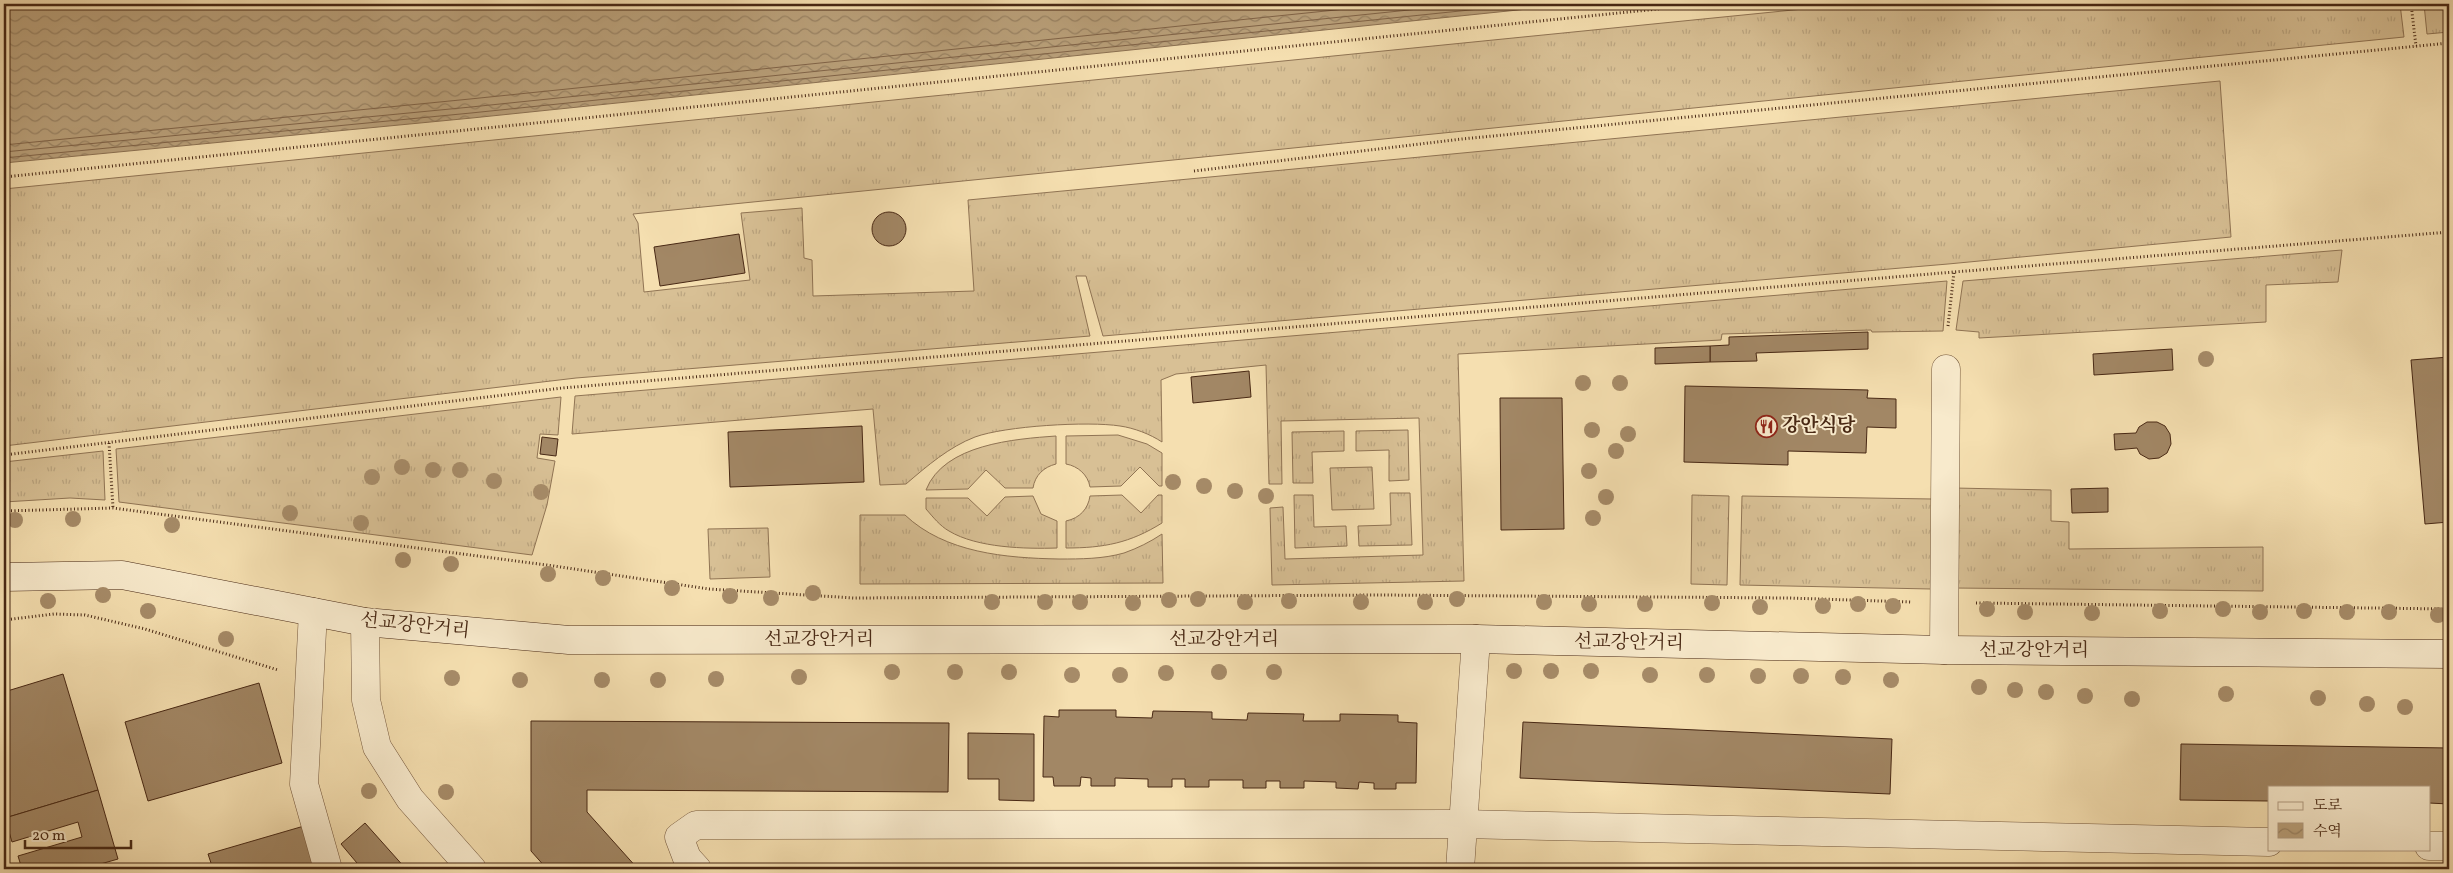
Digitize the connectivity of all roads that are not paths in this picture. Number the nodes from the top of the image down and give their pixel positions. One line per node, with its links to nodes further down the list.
1 (1946, 369): 6 (street)
2 (4, 577): 3 (street, 선교강안거리)
3 (313, 612): 4 (street, 선교강안거리); 12 (street)
4 (365, 622): 5 (street, 선교강안거리); 13 (street)
5 (1476, 639): 6 (street, 선교강안거리); 8 (street)
6 (1944, 650): 7 (street, 선교강안거리)
7 (2449, 654)
8 (1462, 824): 9 (street); 14 (street); 15 (street)
9 (2268, 842)
10 (2430, 846): 11 (street)
11 (2449, 846)
12 (328, 869)
13 (472, 869)
14 (697, 869)
15 (1460, 869)

